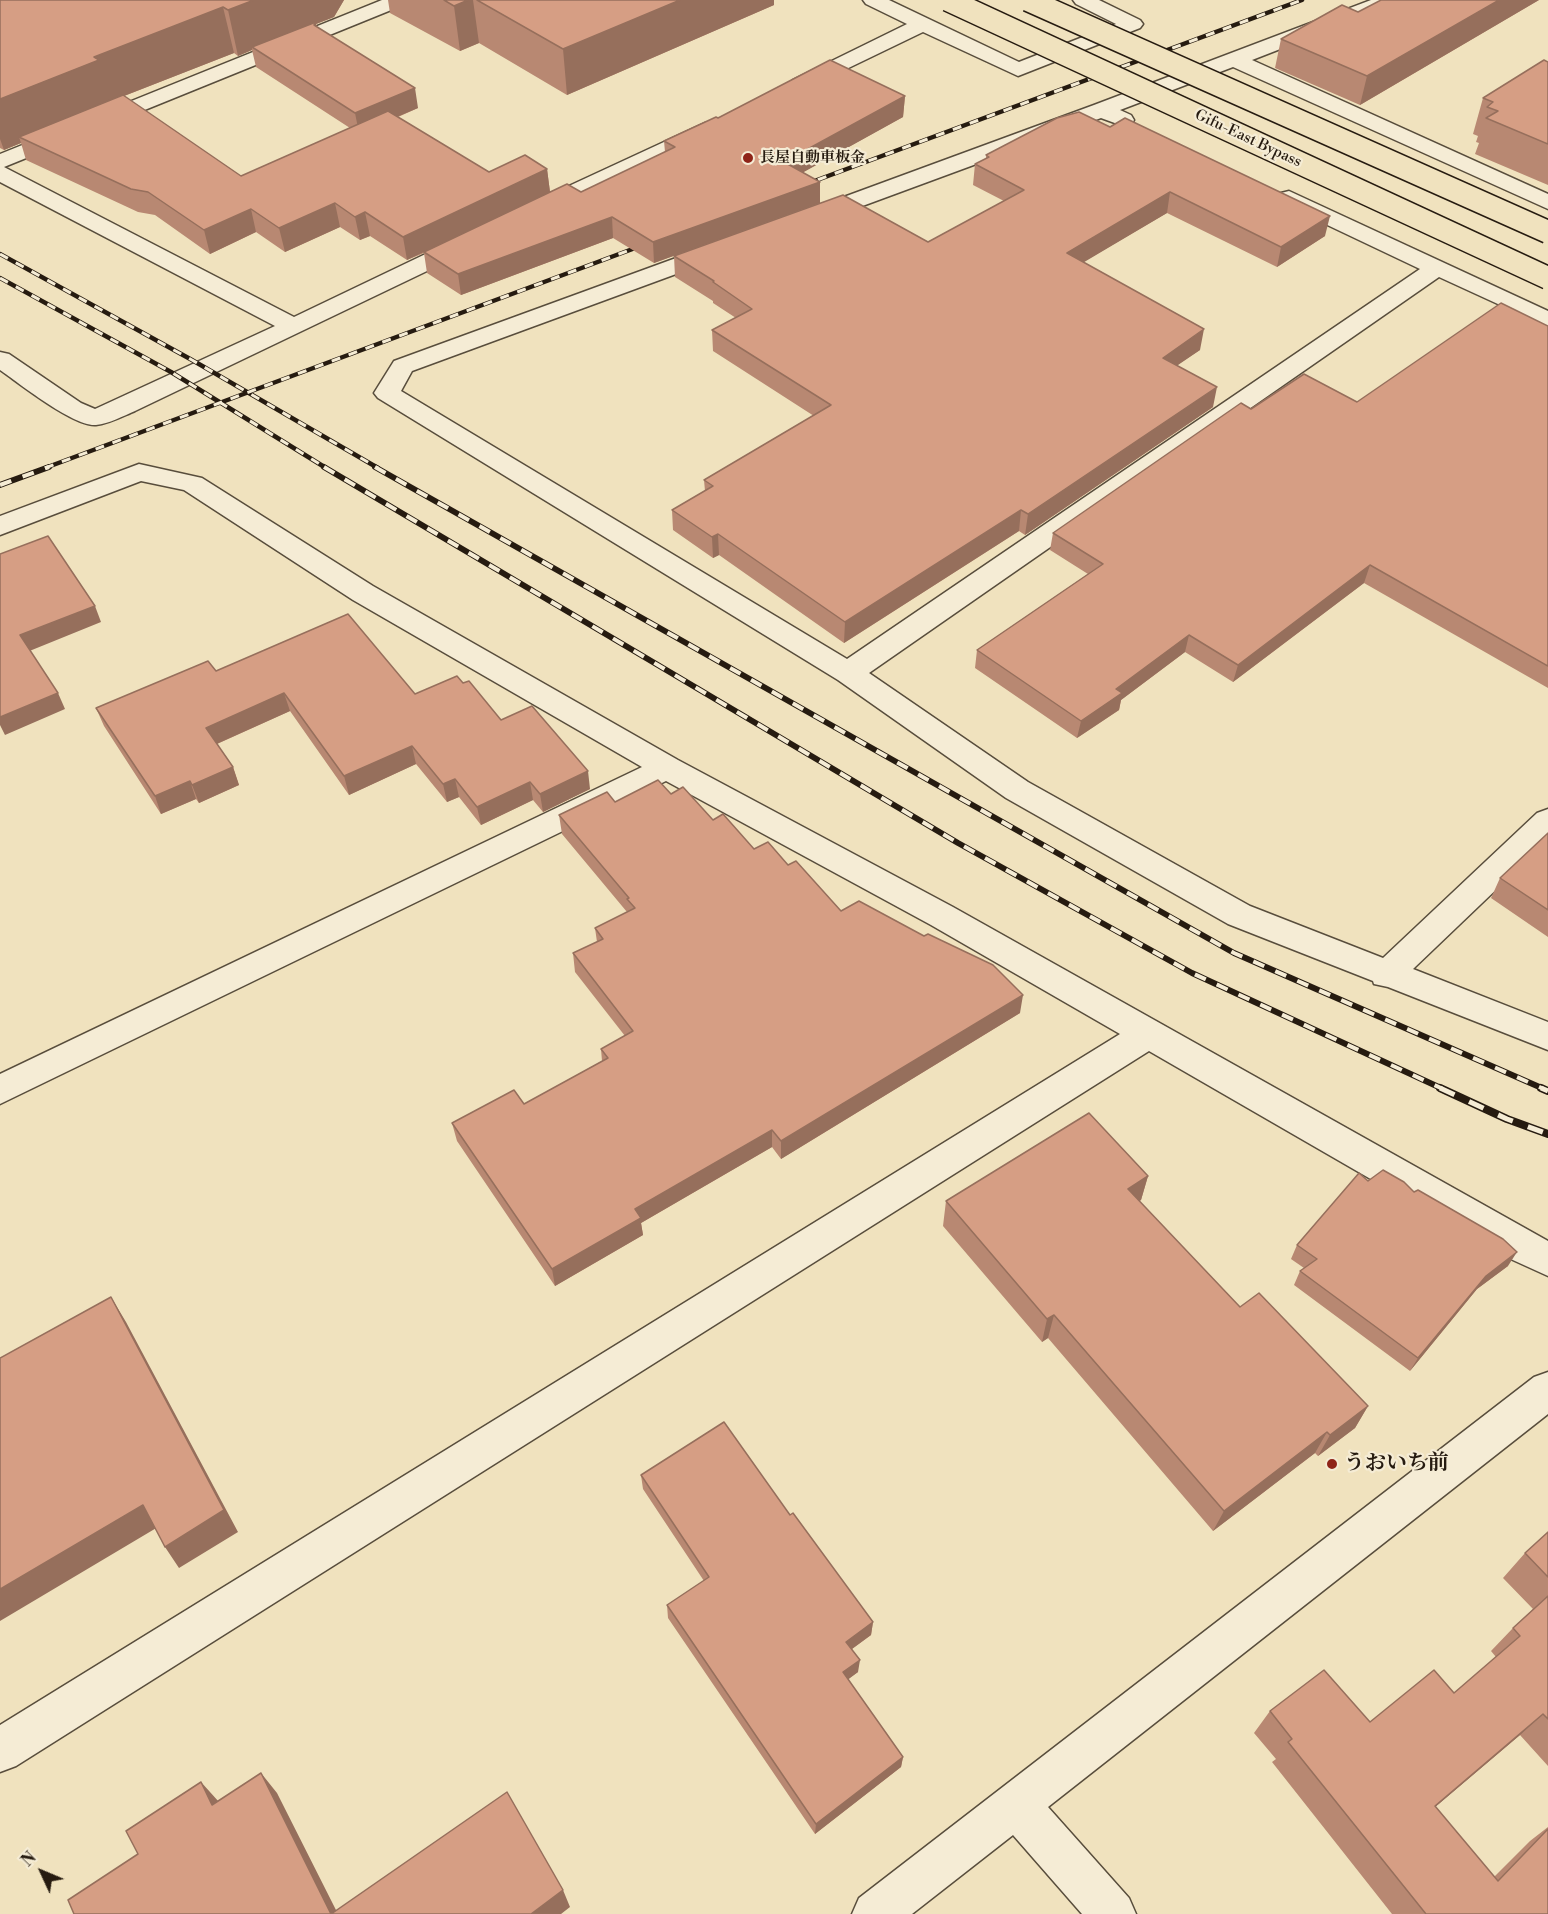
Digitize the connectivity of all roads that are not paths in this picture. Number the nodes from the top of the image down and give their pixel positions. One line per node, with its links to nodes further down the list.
1 (399, 0): 13 (street)
2 (873, 0): 7 (street)
3 (948, 0): 23 (highway, Gifu-East Bypass, bridge)
4 (1028, 0): 19 (highway, bridge)
5 (1083, 0): 7 (street)
6 (1389, 0): 8 (street)
7 (924, 24): 9 (street)
8 (1234, 60): 10 (street); 16 (street)
9 (785, 91)
10 (1102, 110): 12 (street); 18 (street)
11 (721, 122): 17 (street)
12 (1146, 130)
13 (0, 162)
14 (0, 173): 25 (street)
15 (1275, 191): 22 (street)
16 (1548, 202)
17 (518, 219)
18 (788, 225)
19 (1548, 232)
20 (486, 234): 25 (street)
21 (742, 242): 28 (street)
22 (1438, 267): 24 (street); 28 (street)
23 (1548, 278)
24 (1548, 320)
25 (294, 326): 26 (street)
26 (0, 359)
27 (0, 526): 29 (street)
28 (848, 673): 31 (street)
29 (667, 768): 32 (street); 34 (street)
30 (1548, 821): 31 (street)
31 (1386, 975): 33 (street)
32 (1150, 1033): 35 (street); 37 (street)
33 (1548, 1036)
34 (0, 1090)
35 (1548, 1259)
36 (1548, 1390): 38 (street)
37 (0, 1750)
38 (1016, 1804): 39 (street); 40 (street)
39 (875, 1914)
40 (1113, 1914)

